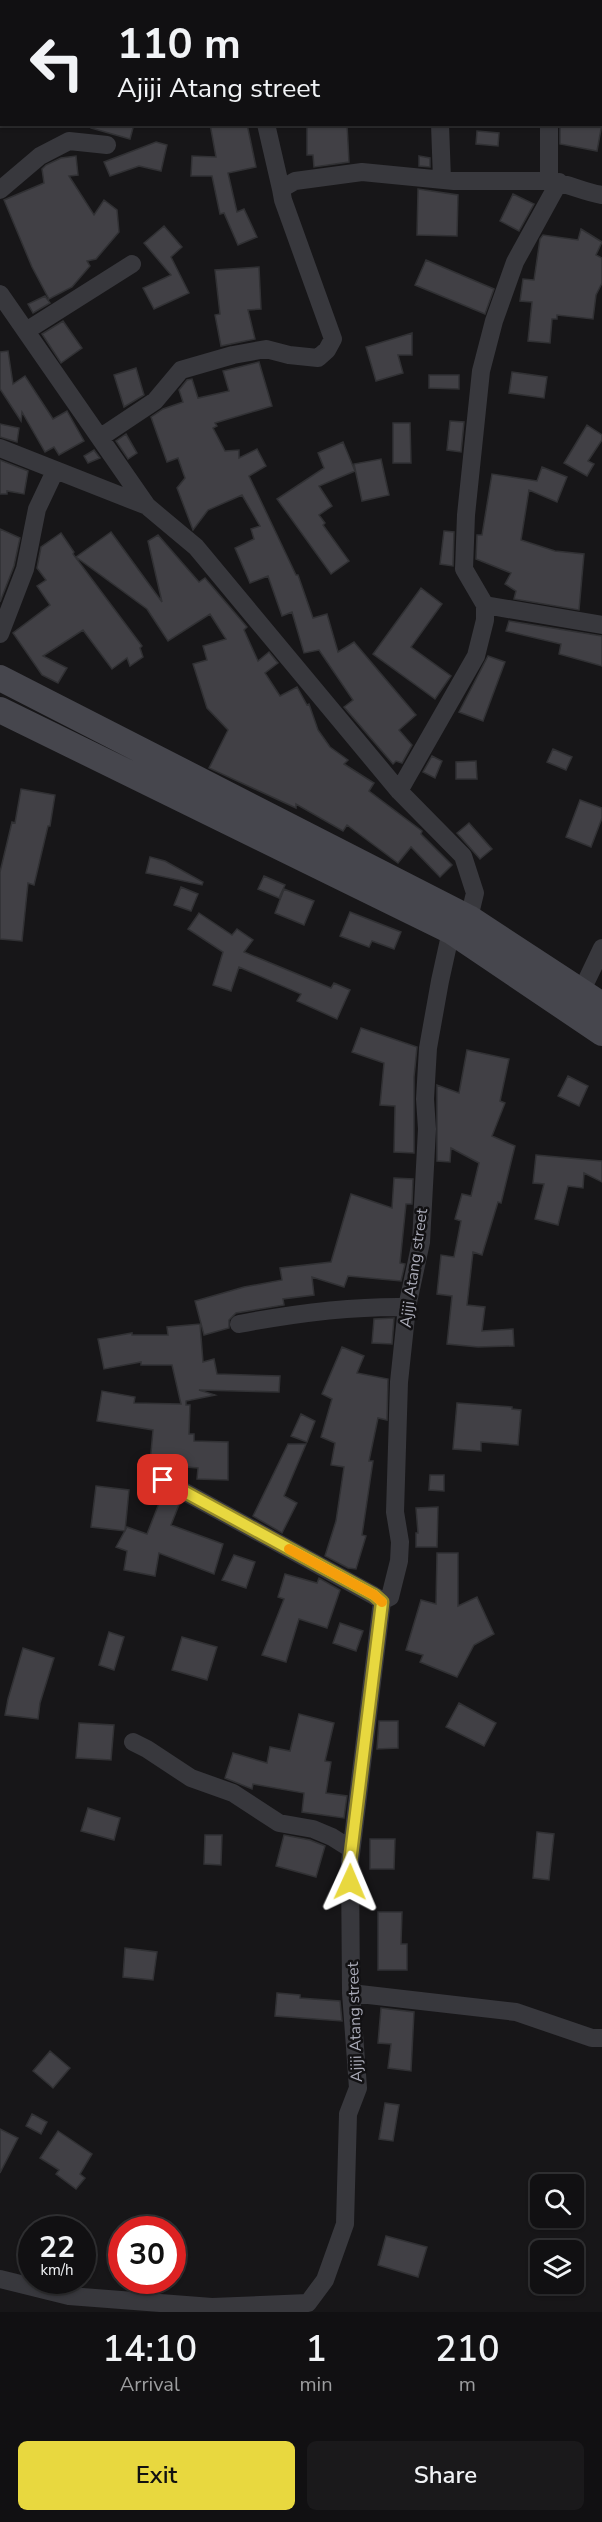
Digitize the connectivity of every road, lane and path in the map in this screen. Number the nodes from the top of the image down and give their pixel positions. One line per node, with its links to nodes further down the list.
1 (266, 126): 7 (street)
2 (440, 126): 5 (street)
3 (549, 126): 6 (street)
4 (107, 145): 8 (street)
5 (442, 180): 6 (street); 7 (street)
6 (554, 182): 9 (street); 17 (street)
7 (281, 189): 13 (street)
8 (0, 190)
9 (602, 195)
10 (132, 264): 12 (street)
11 (0, 294): 12 (street)
12 (26, 331): 13 (street)
13 (101, 437): 16 (street)
14 (0, 448): 15 (street)
15 (55, 471): 16 (street); 19 (street)
16 (147, 506): 22 (street, Ajiji Atang street)
17 (485, 605): 18 (street); 22 (street)
18 (602, 625)
19 (0, 634)
20 (0, 678): 23 (main road)
21 (0, 710): 23 (main road)
22 (399, 791): 23 (street, Ajiji Atang street)
23 (460, 924): 25 (main road); 27 (main road); 28 (street, Ajiji Atang street)
24 (602, 948): 25 (street)
25 (582, 990): 26 (main road)
26 (602, 1005)
27 (602, 1033)
28 (407, 1307): 29 (street); 31 (street, Ajiji Atang street)
29 (240, 1324)
30 (163, 1480): 31 (street)
31 (382, 1602): 33 (street, Ajiji Atang street)
32 (132, 1742): 33 (street)
33 (351, 1849): 34 (street, Ajiji Atang street)
34 (351, 1993): 35 (street); 37 (street, Ajiji Atang street)
35 (602, 2038)
36 (0, 2279): 37 (street, Ajiji Atang street)
37 (176, 2308)

